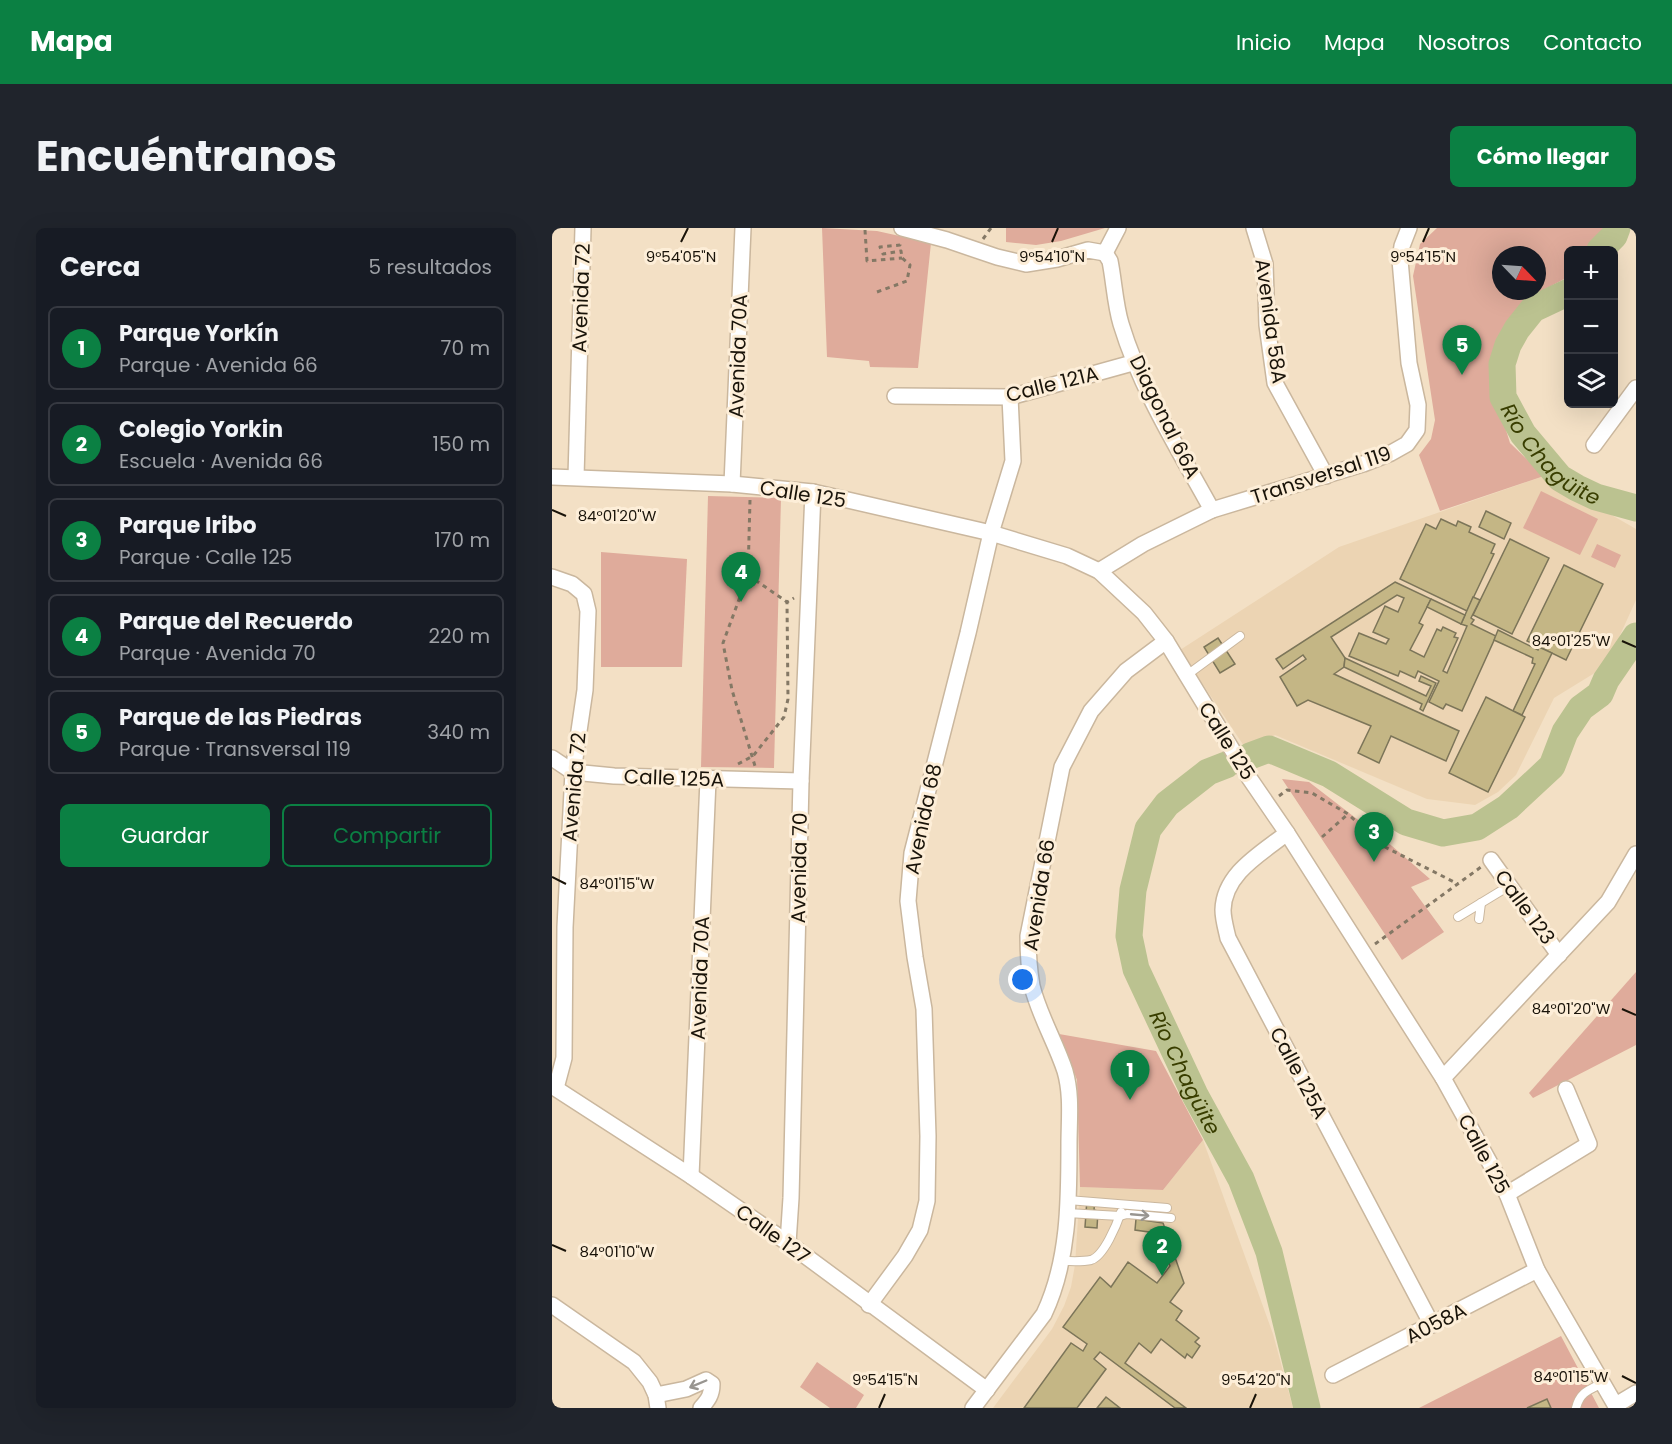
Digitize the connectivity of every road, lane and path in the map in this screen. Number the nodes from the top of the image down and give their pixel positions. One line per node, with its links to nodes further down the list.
1 (583, 228): 18 (street, Avenida 72)
2 (743, 228): 19 (street, Avenida 70A)
3 (1118, 228): 8 (street)
4 (1254, 228): 16 (street, Avenida 58A)
5 (1409, 228): 16 (street, Transversal 119)
6 (866, 230): 9 (path)
7 (901, 232): 8 (street); 9 (path)
8 (1105, 253): 11 (street, Diagonal 66A)
9 (902, 258): 10 (path)
10 (877, 292)
11 (1136, 362): 14 (street, Calle 121A); 22 (street, Diagonal 66A)
12 (1636, 388): 15 (street)
13 (895, 396): 14 (street, Calle 121A)
14 (1010, 397): 23 (street, Avenida 68)
15 (1594, 445)
16 (1326, 476): 22 (street, Transversal 119)
17 (552, 477): 18 (street, Calle 125)
18 (576, 477): 19 (street, Calle 125)
19 (732, 484): 20 (street, Calle 125)
20 (750, 486): 21 (street, Calle 125); 25 (path)
21 (813, 492): 23 (street, Calle 125); 27 (street, Avenida 70)
22 (1212, 510): 24 (street, Transversal 119)
23 (991, 534): 24 (street, Calle 125); 67 (street, Avenida 68)
24 (1099, 571): 30 (street, Calle 125)
25 (748, 575): 28 (path); 32 (path)
26 (552, 578): 35 (street, Avenida 72)
27 (809, 591): 28 (path); 38 (street, Avenida 70)
28 (787, 602): 32 (path)
29 (1240, 636): 31 (lane)
30 (1166, 641): 31 (street, Calle 125); 59 (street, Avenida 66)
31 (1187, 675): 39 (street, Calle 125)
32 (753, 756): 34 (path); 37 (path)
33 (552, 758): 35 (street, Calle 125A)
34 (756, 768)
35 (573, 772): 36 (street, Calle 125A); 50 (street, Avenida 72)
36 (708, 780): 37 (street, Calle 125A); 56 (street, Avenida 70A)
37 (725, 780): 38 (street, Calle 125A)
38 (801, 781): 63 (street, Avenida 70)
39 (1267, 803): 40 (path); 41 (street, Calle 125)
40 (1348, 814): 42 (path); 45 (path)
41 (1287, 833): 51 (street, Calle 125); 68 (street, Calle 125A)
42 (1322, 837)
43 (1636, 854): 52 (street)
44 (1491, 860): 45 (path); 46 (street, Calle 123)
45 (1458, 884): 51 (path)
46 (1509, 886): 47 (lane); 52 (street, Calle 123)
47 (1481, 903): 48 (lane); 49 (lane)
48 (1458, 916)
49 (1479, 919)
50 (558, 923): 54 (street, Avenida 72)
51 (1364, 952): 53 (street, Calle 125)
52 (1559, 955): 53 (street)
53 (1443, 1078): 57 (street, Calle 125)
54 (554, 1087): 56 (street, Calle 127)
55 (1566, 1089): 57 (street)
56 (691, 1176): 63 (street, Calle 127)
57 (1507, 1194): 65 (street, Calle 125)
58 (1124, 1205): 59 (lane); 60 (lane); 61 (lane)
59 (1067, 1207): 61 (lane); 64 (street, Avenida 66)
60 (1167, 1208)
61 (1120, 1216): 62 (lane, one-way to 62); 64 (lane)
62 (1171, 1218)
63 (788, 1243): 67 (street, Calle 127)
64 (1062, 1261): 71 (street, Avenida 66)
65 (1538, 1270): 68 (street, A058A); 70 (street, Calle 125)
66 (552, 1305): 73 (street)
67 (869, 1305): 71 (street, Calle 127)
68 (1432, 1325): 69 (street, A058A)
69 (1334, 1375)
70 (1604, 1382): 74 (street, Calle 125); 77 (lane)
71 (987, 1390): 76 (street, Avenida 66)
72 (1636, 1394): 74 (street)
73 (657, 1401): 75 (street, one-way to 73)
74 (1617, 1406)
75 (701, 1408)
76 (973, 1408)
77 (1576, 1408)

